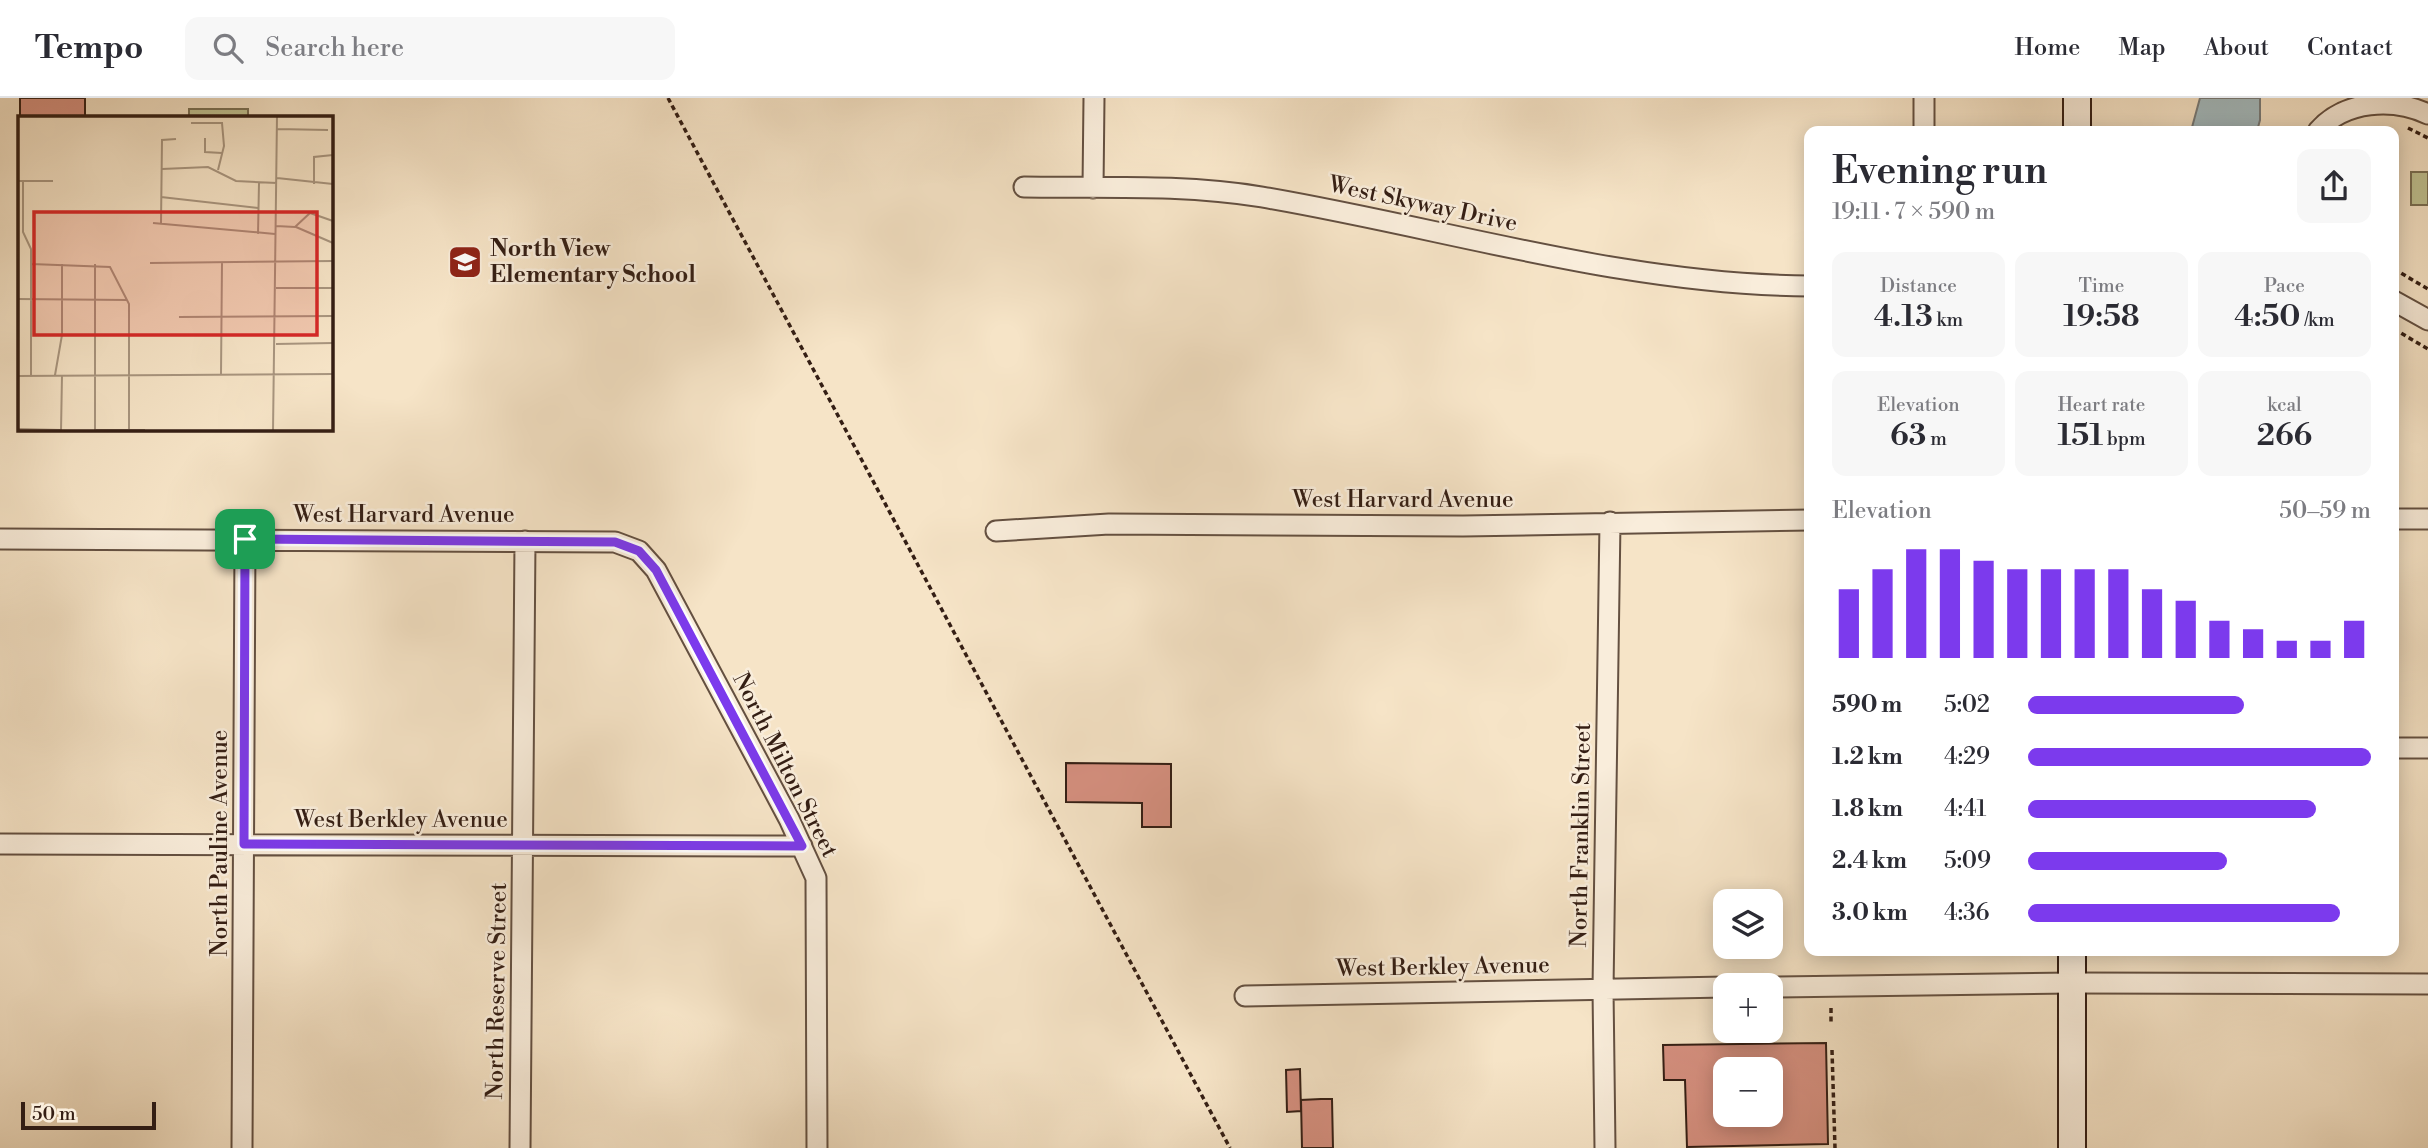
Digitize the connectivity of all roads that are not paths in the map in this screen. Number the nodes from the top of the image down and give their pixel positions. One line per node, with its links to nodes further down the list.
1 (1094, 98): 9 (street)
2 (1924, 98): 5 (street)
3 (2077, 98): 6 (main road)
4 (2428, 114): 7 (street)
5 (1924, 126)
6 (2077, 126)
7 (2324, 126)
8 (1024, 187): 9 (street, West Skyway Drive)
9 (1093, 188): 10 (street, West Skyway Drive)
10 (1804, 286)
11 (2399, 304): 12 (street)
12 (2428, 320)
13 (2399, 519): 14 (street)
14 (2428, 519)
15 (1804, 520): 16 (street, West Harvard Avenue)
16 (1610, 522): 17 (street, West Harvard Avenue); 33 (street, North Franklin Street)
17 (996, 531)
18 (0, 539): 19 (street, West Harvard Avenue)
19 (245, 539): 20 (street, West Harvard Avenue); 25 (street, North Pauline Avenue)
20 (525, 541): 21 (street, West Harvard Avenue); 26 (street, North Reserve Street)
21 (639, 551): 27 (street, North Milton Street)
22 (2399, 748): 23 (street)
23 (2428, 748)
24 (0, 844): 25 (street, West Berkley Avenue)
25 (244, 844): 26 (street, West Berkley Avenue); 35 (street, North Pauline Avenue)
26 (524, 844): 27 (street, West Berkley Avenue); 36 (street, North Reserve Street)
27 (802, 846): 37 (street, North Milton Street)
28 (2072, 956): 29 (main road)
29 (2072, 983): 30 (street); 32 (street); 39 (main road)
30 (2428, 984)
31 (1713, 987): 33 (street, West Berkley Avenue)
32 (1783, 987)
33 (1603, 989): 34 (street, West Berkley Avenue); 38 (street, North Franklin Street)
34 (1245, 996)
35 (242, 1148)
36 (520, 1148)
37 (817, 1148)
38 (1605, 1148)
39 (2073, 1148)

